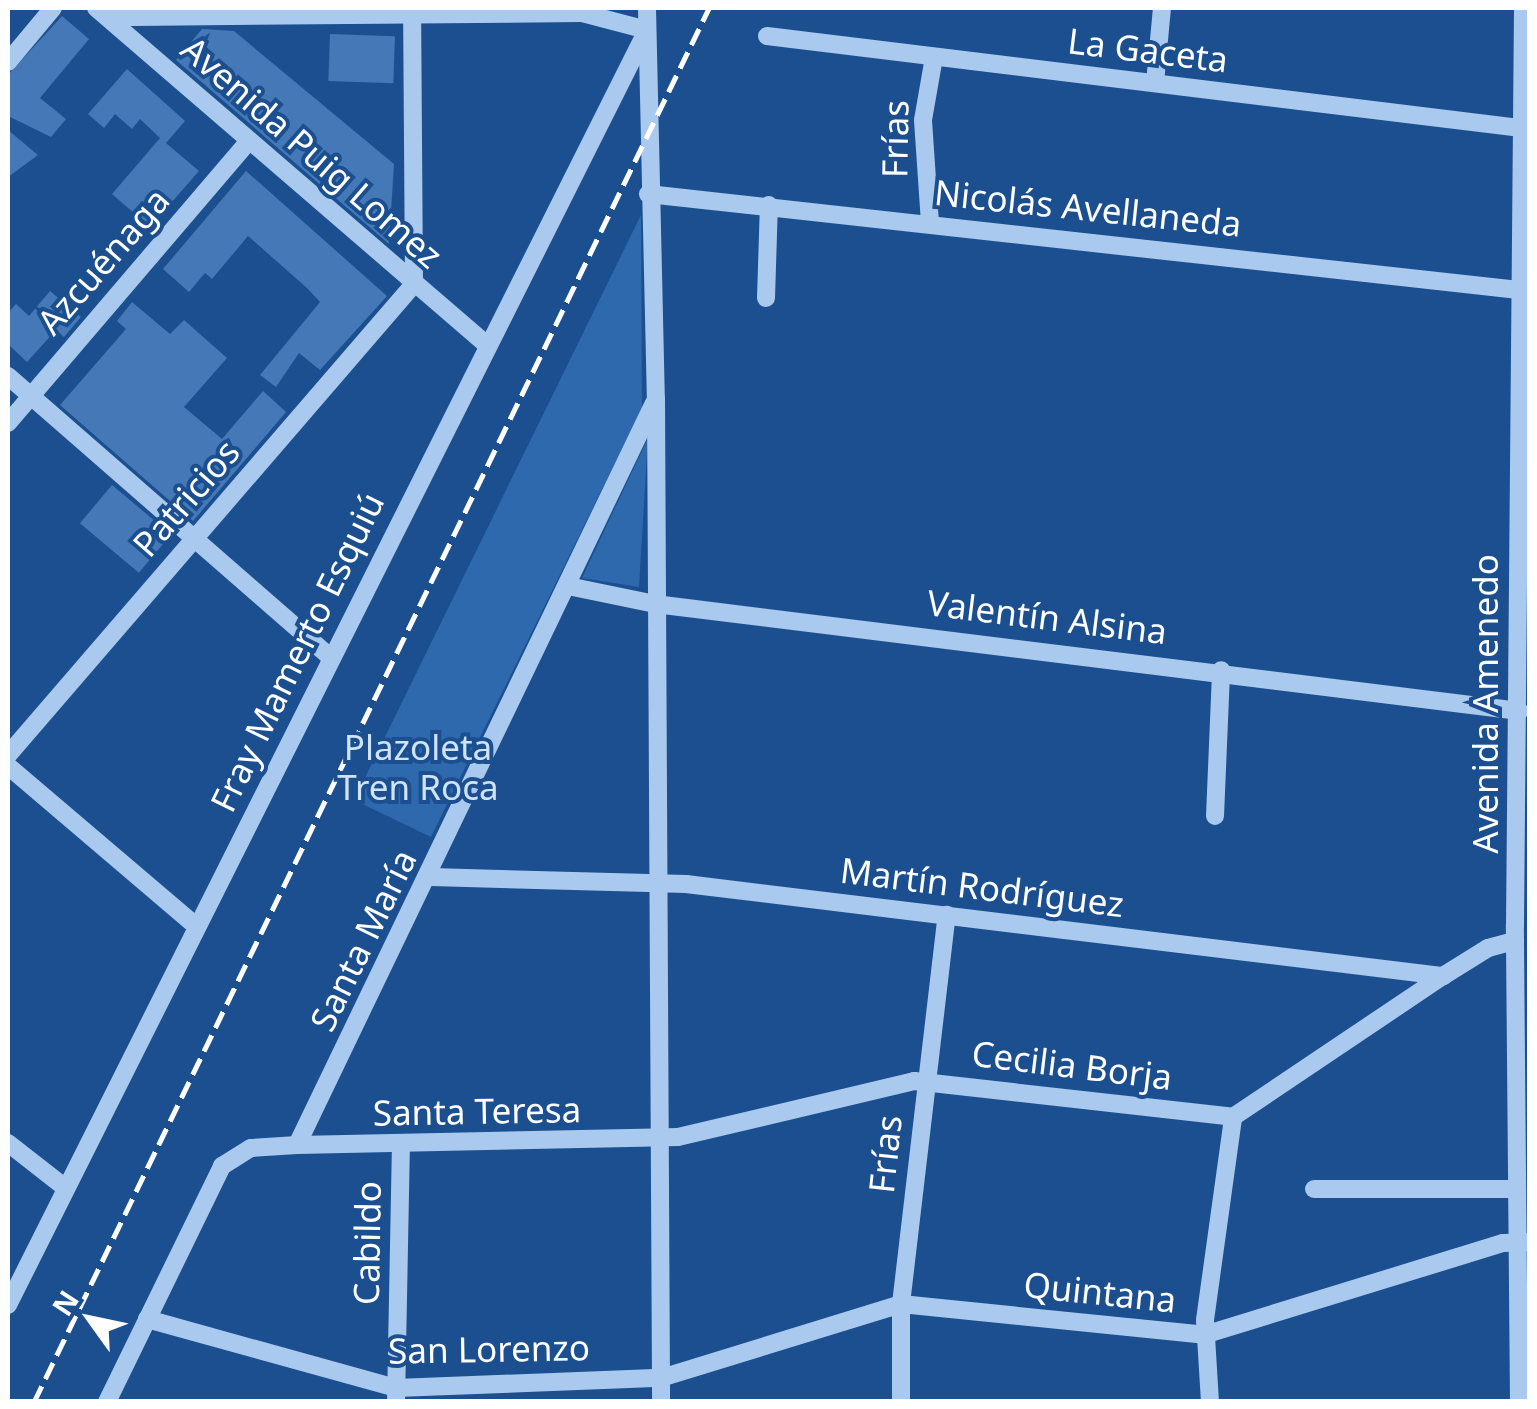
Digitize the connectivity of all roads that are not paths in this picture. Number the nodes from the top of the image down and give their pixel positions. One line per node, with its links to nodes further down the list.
1 (53, 8): 11 (street)
2 (647, 8): 8 (street)
3 (1162, 8): 12 (street)
4 (180, 11): 5 (street); 6 (street)
5 (102, 12): 14 (street, Avenida Puig Lomez)
6 (412, 12): 8 (street); 19 (street)
7 (1525, 15): 13 (street, Avenida Amenedo)
8 (647, 30): 15 (street); 22 (street, Fray Mamerto Esquiú)
9 (766, 36): 10 (street, La Gaceta)
10 (934, 57): 12 (street, La Gaceta); 18 (street, Frías)
11 (8, 62)
12 (1155, 84): 13 (street, La Gaceta)
13 (1522, 128): 17 (street, Avenida Amenedo)
14 (248, 142): 19 (street, Avenida Puig Lomez); 24 (street, Azcuénaga)
15 (648, 194): 16 (street, Nicolás Avellaneda); 25 (street)
16 (769, 205): 18 (street, Nicolás Avellaneda); 21 (street)
17 (1525, 209): 20 (street, Avenida Amenedo)
18 (930, 223): 20 (street, Nicolás Avellaneda)
19 (414, 284): 22 (street, Avenida Puig Lomez); 27 (street, Patricios)
20 (1520, 290): 30 (street, Avenida Amenedo)
21 (766, 298)
22 (486, 345): 31 (street, Fray Mamerto Esquiú)
23 (8, 376): 24 (street)
24 (30, 396): 26 (street, Azcuénaga); 27 (street)
25 (656, 398): 28 (street, Santa María); 29 (street)
26 (8, 423)
27 (193, 538): 31 (street); 35 (street, Patricios)
28 (568, 586): 29 (street, Valentín Alsina); 38 (street, Santa María)
29 (655, 604): 32 (street, Valentín Alsina); 39 (street)
30 (1524, 605): 33 (street, Avenida Amenedo)
31 (331, 658): 41 (street, Fray Mamerto Esquiú)
32 (1221, 670): 33 (street, Valentín Alsina); 37 (street)
33 (1519, 711): 34 (street, Avenida Amenedo)
34 (1524, 748): 42 (street, Avenida Amenedo)
35 (8, 755)
36 (8, 766): 41 (street)
37 (1215, 816)
38 (431, 877): 39 (street, Martín Rodríguez); 48 (street, Santa María)
39 (658, 882): 40 (street, Martín Rodríguez); 46 (street)
40 (947, 915): 43 (street, Martín Rodríguez); 44 (street, Frías)
41 (196, 926): 50 (street, Fray Mamerto Esquiú)
42 (1520, 930): 43 (street); 51 (street, Avenida Amenedo)
43 (1443, 976): 45 (street)
44 (926, 1081): 45 (street, Cecilia Borja); 46 (street, Cecilia Borja); 54 (street, Frías)
45 (1234, 1117): 57 (street)
46 (658, 1139): 49 (street, Santa Teresa); 58 (street)
47 (8, 1143): 50 (street)
48 (297, 1145): 49 (street, Santa Teresa); 56 (street)
49 (401, 1146): 59 (street, Cabildo)
50 (63, 1186): 55 (street, Fray Mamerto Esquiú)
51 (1516, 1188): 52 (street); 53 (street, Avenida Amenedo)
52 (1314, 1189)
53 (1524, 1241): 57 (street, Quintana); 64 (street, Avenida Amenedo)
54 (901, 1304): 57 (street, Quintana); 58 (street, Quintana); 62 (street, Frías)
55 (8, 1305)
56 (147, 1319): 59 (street, San Lorenzo); 60 (street)
57 (1204, 1334): 63 (street)
58 (660, 1378): 59 (street, San Lorenzo); 61 (street)
59 (396, 1394)
60 (107, 1402)
61 (661, 1402)
62 (902, 1402)
63 (1210, 1402)
64 (1519, 1402)

